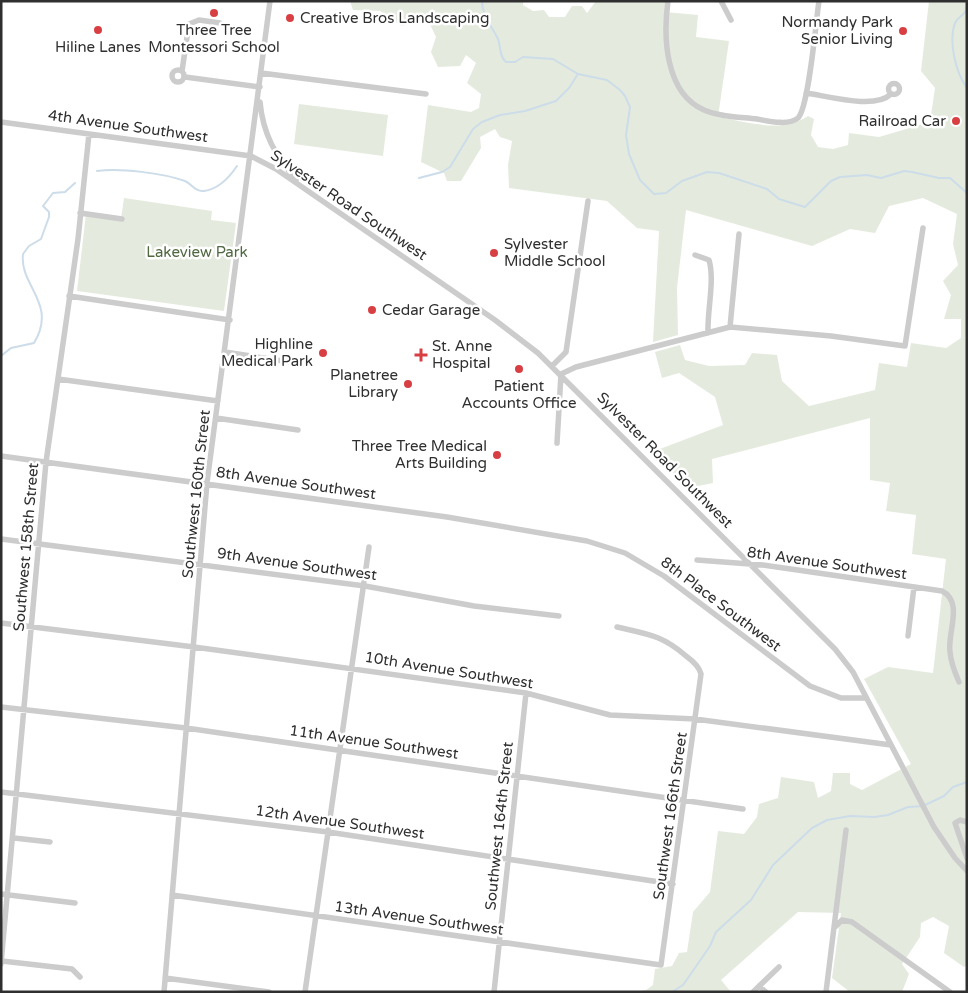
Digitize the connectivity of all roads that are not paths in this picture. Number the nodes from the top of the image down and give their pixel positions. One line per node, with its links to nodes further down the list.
1 (270, 1): 7 (street, Southwest 160th Street)
2 (668, 1): 9 (street)
3 (721, 1): 5 (street)
4 (818, 1): 9 (street)
5 (731, 20)
6 (220, 23): 8 (street)
7 (261, 73): 8 (street, Southwest 160th Street); 10 (street)
8 (259, 88): 14 (street, Southwest 160th Street); 15 (street)
9 (806, 93): 11 (street)
10 (426, 94)
11 (891, 94)
12 (1, 122): 13 (street, 4th Avenue Southwest)
13 (89, 134): 14 (street, 4th Avenue Southwest); 17 (street, Southwest 158th Street)
14 (251, 156): 15 (street, Sylvester Road Southwest); 23 (street, Southwest 160th Street)
15 (301, 185): 28 (street, Sylvester Road Southwest)
16 (588, 202): 28 (street)
17 (80, 212): 18 (street); 22 (street, Southwest 158th Street)
18 (122, 219)
19 (923, 228): 24 (street)
20 (740, 234): 24 (street)
21 (695, 255): 25 (street)
22 (69, 296): 23 (street); 30 (street, Southwest 158th Street)
23 (230, 320): 26 (street, Southwest 160th Street)
24 (730, 327): 25 (street)
25 (708, 333): 29 (street)
26 (225, 352): 27 (street); 31 (street, Southwest 160th Street)
27 (302, 364)
28 (552, 366): 29 (street, Sylvester Road Southwest)
29 (561, 374): 34 (street); 44 (street, Sylvester Road Southwest)
30 (58, 379): 31 (street); 36 (street, Southwest 158th Street)
31 (218, 401): 32 (street, Southwest 160th Street)
32 (216, 418): 33 (street); 37 (street, Southwest 160th Street)
33 (298, 430)
34 (557, 442)
35 (1, 456): 36 (street, 8th Avenue Southwest)
36 (46, 462): 37 (street, 8th Avenue Southwest); 40 (street, Southwest 158th Street)
37 (207, 484): 38 (street, 8th Avenue Southwest); 43 (street, Southwest 160th Street)
38 (557, 534): 56 (street, 8th Place Southwest)
39 (1, 539): 40 (street, 9th Avenue Southwest)
40 (37, 544): 43 (street, 9th Avenue Southwest); 49 (street, Southwest 158th Street)
41 (369, 547): 45 (street)
42 (697, 560): 44 (street, 8th Avenue Southwest)
43 (201, 563): 45 (street, 9th Avenue Southwest); 52 (street, Southwest 160th Street)
44 (752, 564): 46 (street, 8th Avenue Southwest); 56 (street, Sylvester Road Southwest)
45 (365, 586): 47 (street, 9th Avenue Southwest); 53 (street)
46 (914, 587): 51 (street); 54 (street, 8th Avenue Southwest)
47 (559, 616)
48 (1, 624): 49 (street, 10th Avenue Southwest)
49 (32, 627): 52 (street, 10th Avenue Southwest); 58 (street, Southwest 158th Street)
50 (617, 627): 59 (street, Southwest 166th Street)
51 (908, 636)
52 (194, 647): 53 (street, 10th Avenue Southwest); 60 (street, Southwest 160th Street)
53 (353, 668): 55 (street, 10th Avenue Southwest); 62 (street)
54 (959, 682)
55 (526, 693): 59 (street, 10th Avenue Southwest); 63 (street, Southwest 164th Street)
56 (866, 698): 61 (street, Sylvester Road Southwest)
57 (1, 708): 58 (street, 11th Avenue Southwest)
58 (25, 710): 60 (street, 11th Avenue Southwest); 65 (street, Southwest 158th Street)
59 (696, 719): 61 (street, 10th Avenue Southwest); 66 (street, Southwest 166th Street)
60 (186, 728): 62 (street, 11th Avenue Southwest); 68 (street, Southwest 160th Street)
61 (892, 745): 76 (street, Sylvester Road Southwest)
62 (340, 750): 63 (street, 11th Avenue Southwest); 71 (street)
63 (516, 775): 66 (street, 11th Avenue Southwest); 75 (street, Southwest 164th Street)
64 (1, 792): 65 (street, 12th Avenue Southwest)
65 (18, 794): 68 (street, 12th Avenue Southwest); 72 (street, Southwest 158th Street)
66 (685, 801): 67 (street, 11th Avenue Southwest); 77 (street, Southwest 166th Street)
67 (743, 809)
68 (180, 812): 71 (street, 12th Avenue Southwest); 80 (street, Southwest 160th Street)
69 (967, 822): 74 (street)
70 (846, 830): 83 (street)
71 (328, 832): 75 (street, 12th Avenue Southwest); 82 (street)
72 (14, 838): 73 (street); 79 (street, Southwest 158th Street)
73 (50, 842)
74 (967, 858)
75 (508, 860): 77 (street, 12th Avenue Southwest); 84 (street, Southwest 164th Street)
76 (967, 872)
77 (673, 884): 86 (street, Southwest 166th Street)
78 (1, 894): 79 (street)
79 (8, 895): 81 (street); 85 (street, Southwest 158th Street)
80 (172, 895): 82 (street, 13th Avenue Southwest); 89 (street, Southwest 160th Street)
81 (75, 903)
82 (315, 916): 84 (street, 13th Avenue Southwest); 93 (street)
83 (834, 927): 97 (street); 98 (street)
84 (499, 942): 86 (street, 13th Avenue Southwest); 94 (street, Southwest 164th Street)
85 (1, 963): 88 (street)
86 (661, 965)
87 (779, 967): 90 (street)
88 (80, 977)
89 (165, 978): 91 (street, Southwest 160th Street); 92 (street)
90 (759, 986): 95 (street); 96 (street)
91 (164, 992)
92 (269, 992)
93 (305, 992)
94 (494, 992)
95 (752, 992)
96 (766, 992)
97 (826, 992)
98 (950, 992)

